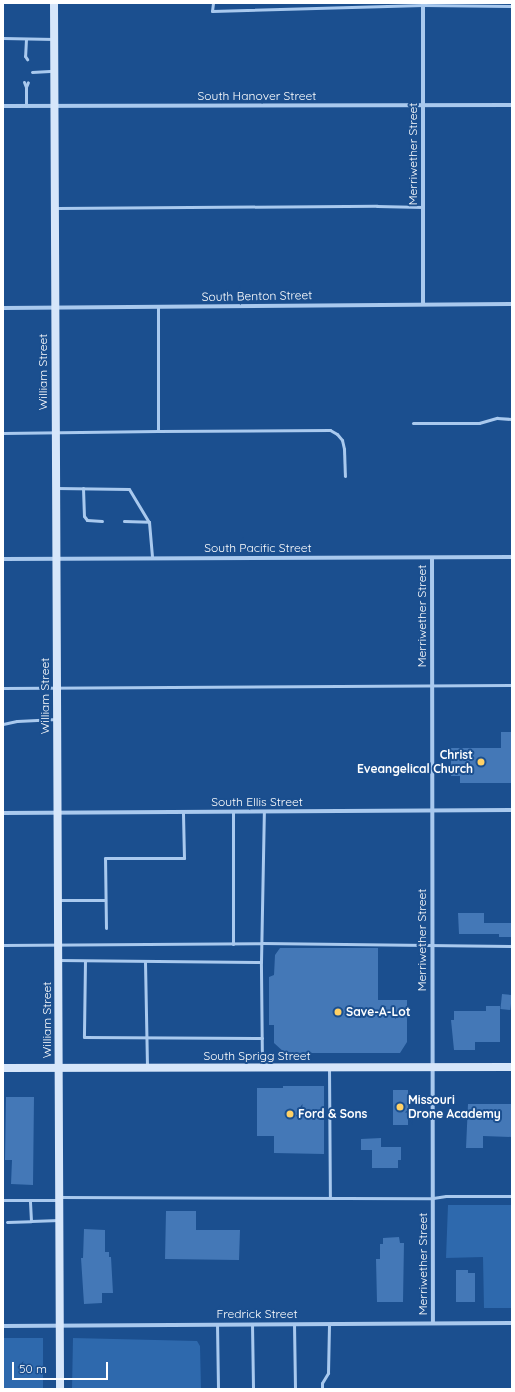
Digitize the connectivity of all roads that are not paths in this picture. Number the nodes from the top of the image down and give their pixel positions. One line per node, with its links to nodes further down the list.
1 (54, 3): 7 (main road, William Street)
2 (212, 3): 3 (lane)
3 (423, 4): 4 (lane); 18 (street, Merriwether Street)
4 (512, 6)
5 (3, 38): 6 (lane)
6 (26, 39): 7 (lane); 8 (lane)
7 (54, 39): 9 (main road, William Street)
8 (25, 58)
9 (54, 71): 10 (lane); 17 (main road, William Street)
10 (32, 72)
11 (24, 82): 13 (lane)
12 (28, 82): 13 (lane)
13 (26, 87): 16 (lane)
14 (512, 105): 18 (street, South Hanover Street)
15 (3, 106): 16 (street, South Hanover Street)
16 (26, 106): 17 (street, South Hanover Street)
17 (54, 106): 18 (street, South Hanover Street); 20 (main road, William Street)
18 (423, 106): 19 (street, Merriwether Street)
19 (423, 207): 20 (lane); 21 (street, Merriwether Street)
20 (55, 208): 25 (main road, William Street)
21 (423, 304): 22 (street, South Benton Street); 23 (street, South Benton Street)
22 (512, 304)
23 (158, 307): 25 (street, South Benton Street); 28 (lane)
24 (3, 308): 25 (street, South Benton Street)
25 (55, 308): 29 (main road, William Street)
26 (512, 419): 27 (lane)
27 (413, 423)
28 (158, 430): 29 (lane); 31 (lane)
29 (56, 431): 30 (lane); 32 (main road, William Street)
30 (3, 433)
31 (345, 476)
32 (56, 488): 33 (lane); 38 (main road, William Street)
33 (83, 488): 34 (lane); 36 (lane)
34 (102, 521)
35 (124, 521): 36 (lane)
36 (149, 522): 39 (lane)
37 (512, 557): 40 (street, South Pacific Street)
38 (56, 558): 39 (street, South Pacific Street); 41 (street, South Pacific Street); 45 (main road, William Street)
39 (152, 558): 40 (street, South Pacific Street)
40 (432, 558): 42 (street, Merriwether Street)
41 (3, 559)
42 (432, 685): 43 (lane); 45 (lane); 48 (street, Merriwether Street)
43 (512, 685)
44 (3, 688): 45 (lane)
45 (57, 688): 46 (main road, William Street)
46 (57, 719): 47 (lane); 53 (main road, William Street)
47 (3, 724)
48 (432, 810): 49 (street, South Ellis Street); 51 (street, South Ellis Street); 60 (street, Merriwether Street)
49 (512, 810)
50 (233, 812): 51 (street, South Ellis Street); 54 (street, South Ellis Street); 59 (lane)
51 (264, 812): 58 (lane)
52 (3, 813): 53 (street, South Ellis Street)
53 (57, 813): 54 (street, South Ellis Street); 55 (main road, William Street)
54 (184, 813): 56 (lane)
55 (58, 900): 56 (lane); 62 (main road, William Street)
56 (105, 900): 57 (lane)
57 (106, 928)
58 (262, 943): 59 (lane); 60 (lane); 67 (lane)
59 (233, 944): 62 (lane)
60 (432, 944): 63 (lane); 75 (street, Merriwether Street)
61 (3, 945): 62 (lane)
62 (58, 945): 64 (main road, William Street)
63 (512, 946)
64 (58, 960): 65 (lane); 71 (main road, William Street)
65 (85, 961): 66 (lane); 68 (lane)
66 (145, 962): 67 (lane); 68 (lane)
67 (261, 962): 69 (lane)
68 (146, 1037): 69 (lane); 72 (lane)
69 (262, 1038): 73 (lane)
70 (3, 1068): 71 (main road, South Sprigg Street)
71 (59, 1068): 72 (main road, South Sprigg Street); 80 (main road, William Street)
72 (147, 1068): 73 (main road, South Sprigg Street)
73 (262, 1068): 74 (main road, South Sprigg Street)
74 (329, 1068): 75 (main road, South Sprigg Street); 78 (lane)
75 (432, 1068): 76 (main road, South Sprigg Street); 79 (street, Merriwether Street)
76 (512, 1068)
77 (512, 1196): 79 (lane)
78 (330, 1198): 79 (lane); 80 (lane)
79 (433, 1198): 86 (street, Merriwether Street)
80 (59, 1199): 82 (lane); 83 (main road, William Street)
81 (3, 1200): 82 (lane)
82 (30, 1201): 84 (lane)
83 (59, 1220): 84 (lane); 93 (main road, William Street)
84 (31, 1221): 85 (lane)
85 (7, 1222)
86 (433, 1323): 87 (street, Fredrick Street); 91 (street, Fredrick Street)
87 (512, 1323)
88 (217, 1324): 89 (street, Fredrick Street); 93 (street, Fredrick Street); 95 (lane)
89 (252, 1324): 90 (street, Fredrick Street); 96 (lane)
90 (294, 1324): 91 (street, Fredrick Street); 97 (lane)
91 (329, 1324): 98 (lane)
92 (3, 1326): 93 (street, Fredrick Street)
93 (60, 1326): 94 (main road, William Street)
94 (60, 1389)
95 (218, 1389)
96 (253, 1389)
97 (295, 1389)
98 (322, 1389)

